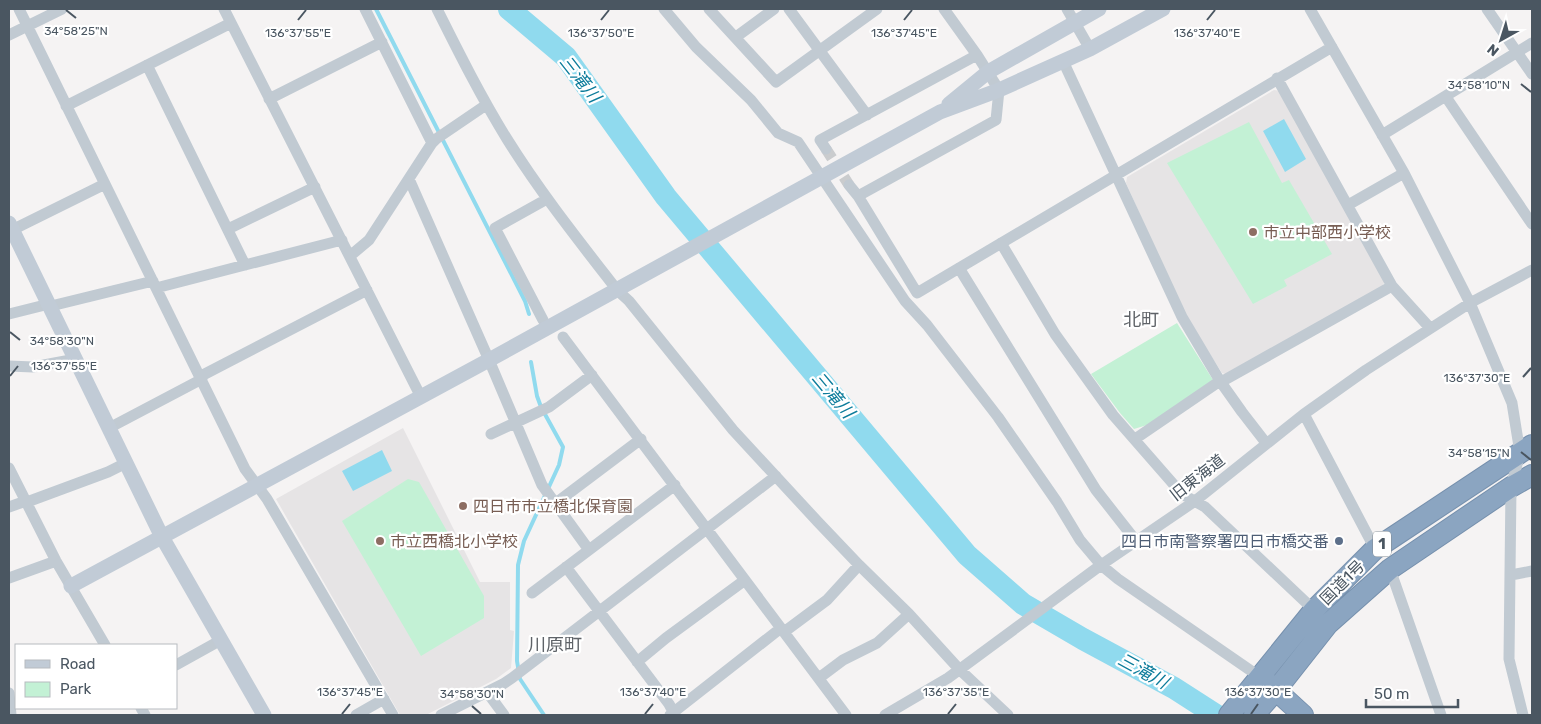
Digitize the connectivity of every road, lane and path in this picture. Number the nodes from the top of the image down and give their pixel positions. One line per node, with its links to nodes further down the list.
1 (19, 9): 19 (street)
2 (62, 9): 19 (street)
3 (224, 9): 17 (street)
4 (365, 9): 22 (street)
5 (437, 9): 37 (street)
6 (664, 9): 47 (street)
7 (709, 9): 21 (street)
8 (774, 9): 21 (street)
9 (789, 9): 26 (street)
10 (877, 9): 26 (street)
11 (944, 9): 28 (street)
12 (1067, 9): 18 (street)
13 (1099, 9): 18 (street)
14 (1163, 9): 25 (street)
15 (1310, 9): 24 (street)
16 (1487, 9): 27 (street)
17 (231, 23): 30 (street); 36 (street)
18 (1075, 23): 25 (street); 31 (street)
19 (27, 26): 20 (street); 38 (street)
20 (9, 35)
21 (736, 37): 26 (street)
22 (382, 42): 36 (street); 42 (street)
23 (1532, 43): 27 (street)
24 (1332, 47): 33 (street); 41 (street)
25 (1090, 49): 29 (street)
26 (819, 50): 40 (street)
27 (1517, 53): 32 (street); 35 (street)
28 (977, 55): 31 (street); 40 (street)
29 (1063, 61): 34 (street); 45 (street)
30 (147, 65): 38 (street); 56 (street)
31 (988, 72): 34 (street); 39 (street)
32 (1532, 74)
33 (1277, 78): 45 (street); 53 (street)
34 (999, 90): 39 (street); 51 (street)
35 (1446, 97): 41 (street); 54 (street)
36 (270, 99): 50 (street)
37 (486, 104): 42 (street); 52 (street)
38 (66, 106): 48 (street)
39 (940, 112): 47 (street)
40 (867, 115): 43 (street)
41 (1382, 135): 44 (street)
42 (434, 141): 46 (street)
43 (826, 149)
44 (1404, 173): 53 (street); 67 (street)
45 (1116, 174): 58 (street); 78 (street)
46 (409, 179): 59 (street); 74 (street)
47 (815, 181): 65 (street); 107 (street)
48 (105, 184): 55 (street); 63 (street)
49 (849, 185): 51 (street)
50 (315, 187): 56 (street); 57 (street)
51 (858, 196): 61 (street)
52 (547, 199): 65 (street); 70 (street)
53 (1348, 205): 64 (street)
54 (1532, 224)
55 (10, 226): 68 (street)
56 (228, 229): 60 (street)
57 (342, 240): 59 (street); 60 (street)
58 (1001, 243): 61 (street); 84 (street)
59 (350, 256): 66 (street)
60 (245, 265): 63 (street)
61 (959, 268): 101 (street)
62 (1532, 270): 67 (street, 旧東海道)
63 (154, 285): 68 (street); 77 (street)
64 (1392, 286): 71 (street); 78 (street)
65 (619, 289): 74 (street); 91 (street)
66 (367, 290): 77 (street); 79 (street)
67 (1470, 303): 71 (street, 旧東海道); 87 (street)
68 (50, 305): 69 (street); 73 (street)
69 (9, 314)
70 (543, 320)
71 (1430, 328): 80 (street, 旧東海道)
72 (563, 338): 76 (street)
73 (76, 359): 75 (street); 82 (street)
74 (490, 360): 79 (street); 81 (street)
75 (9, 366)
76 (592, 375): 81 (street); 85 (street)
77 (201, 378): 82 (street); 92 (street)
78 (1220, 382): 84 (street); 86 (street)
79 (421, 397): 92 (street)
80 (1304, 414): 86 (street, 旧東海道); 102 (street)
81 (516, 422): 83 (street); 95 (street)
82 (109, 428): 88 (street)
83 (491, 434)
84 (1135, 439): 96 (street)
85 (641, 440): 93 (street); 95 (street)
86 (1266, 443): 96 (street, 旧東海道)
87 (1526, 449): 94 (street); 102 (highway, 国道1号 / 1)
88 (126, 463): 97 (street); 100 (street)
89 (9, 468): 97 (street)
90 (1532, 475): 94 (highway, 国道1号 / 1)
91 (776, 476): 99 (street); 105 (street)
92 (257, 485): 100 (street); 129 (street)
93 (675, 485): 99 (street); 103 (street)
94 (1511, 487): 108 (highway, 国道1号 / 1); 110 (street)
95 (554, 501): 103 (street)
96 (1194, 501): 101 (street, 旧東海道); 115 (street)
97 (27, 502): 98 (street); 104 (street)
98 (9, 508)
99 (707, 530): 112 (street); 116 (street)
100 (162, 536): 113 (street); 119 (street)
101 (1136, 541): 107 (street, 旧東海道)
102 (1375, 548): 115 (highway, 国道1号 / 1)
103 (589, 550): 106 (street)
104 (56, 561): 111 (street); 113 (street)
105 (859, 565): 117 (street); 118 (street)
106 (566, 567): 114 (street); 116 (street)
107 (1097, 568): 123 (street, 旧東海道); 124 (street)
108 (1390, 569): 126 (highway, 国道1号 / 1); 143 (street)
109 (1532, 571): 110 (street)
110 (1511, 575): 144 (street)
111 (9, 578)
112 (745, 580): 118 (street); 121 (street)
113 (70, 586): 120 (street)
114 (532, 593)
115 (1314, 610): 124 (highway, 国道1号 / 1)
116 (600, 612): 121 (street); 127 (street)
117 (909, 614): 123 (street); 125 (street)
118 (782, 630): 125 (street); 132 (street)
119 (221, 640): 122 (street); 134 (street)
120 (104, 644)
121 (637, 662): 132 (street)
122 (178, 664)
123 (958, 669): 140 (street, 旧東海道); 141 (street)
124 (1260, 677): 126 (highway); 130 (highway, 国道1号 / 1)
125 (819, 678): 139 (street)
126 (1276, 690): 130 (highway, 国道1号 / 1); 142 (highway)
127 (487, 692): 137 (street); 138 (street)
128 (12, 697): 133 (street)
129 (384, 699): 135 (street); 136 (street)
130 (1245, 711)
131 (1532, 711): 144 (street)
132 (673, 714)
133 (11, 715)
134 (264, 715)
135 (356, 715)
136 (393, 715)
137 (441, 715)
138 (504, 715)
139 (846, 715)
140 (885, 715)
141 (1008, 715)
142 (1303, 715)
143 (1441, 715)
144 (1524, 715)

